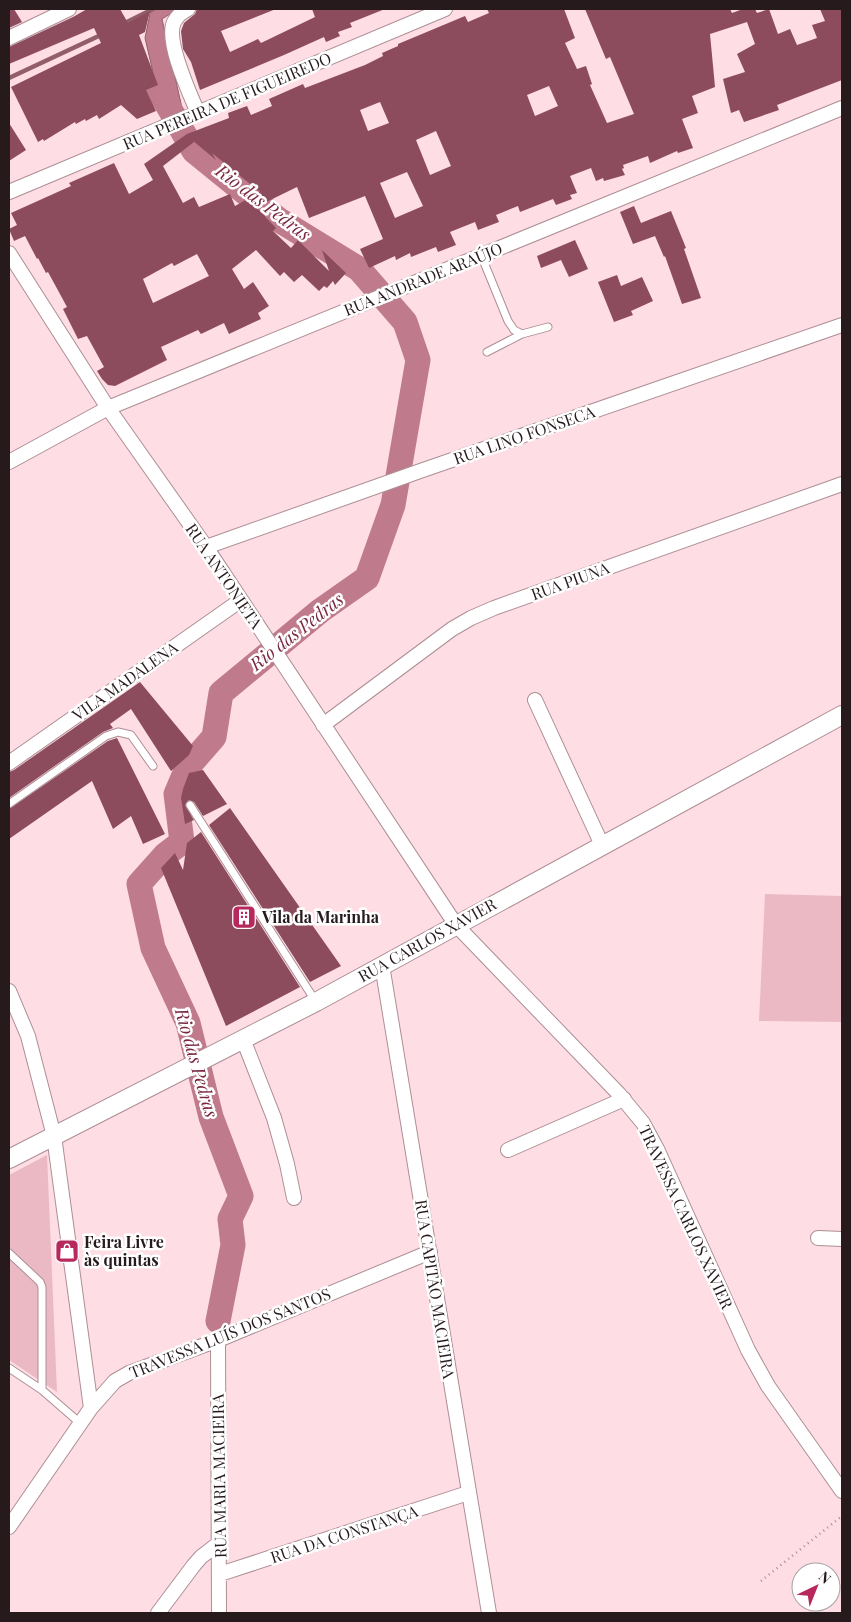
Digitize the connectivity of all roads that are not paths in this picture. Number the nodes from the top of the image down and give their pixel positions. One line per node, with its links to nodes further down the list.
1 (69, 9): 4 (street)
2 (188, 9): 6 (street)
3 (445, 9): 6 (street, RUA PEREIRA DE FIGUEIREDO)
4 (9, 38)
5 (842, 108): 9 (street, RUA ANDRADE ARAÚJO)
6 (194, 115): 7 (street, RUA PEREIRA DE FIGUEIREDO)
7 (10, 188)
8 (9, 253): 14 (street, RUA ANTONIETA)
9 (481, 255): 12 (lane); 14 (street, RUA ANDRADE ARAÚJO)
10 (842, 325): 17 (street, RUA LINO FONSECA)
11 (548, 328): 12 (lane)
12 (522, 334): 13 (lane)
13 (488, 352)
14 (108, 408): 15 (street, RUA ANDRADE ARAÚJO); 17 (street, RUA ANTONIETA)
15 (9, 462)
16 (842, 484): 21 (street, RUA PIUNA)
17 (206, 547): 18 (street, RUA ANTONIETA)
18 (241, 600): 21 (street, RUA ANTONIETA); 22 (street, VILA MADALENA)
19 (535, 700): 26 (street)
20 (842, 715): 26 (street, RUA CARLOS XAVIER)
21 (323, 726): 27 (street, RUA ANTONIETA)
22 (9, 763)
23 (153, 766): 24 (lane)
24 (9, 804)
25 (190, 805): 30 (lane)
26 (602, 845): 27 (street, RUA CARLOS XAVIER)
27 (456, 925): 28 (street, RUA CARLOS XAVIER); 32 (street, TRAVESSA CARLOS XAVIER)
28 (382, 965): 30 (street, RUA CARLOS XAVIER); 40 (street, RUA CAPITÃO MACIEIRA)
29 (9, 991): 33 (street)
30 (316, 1002): 31 (street, RUA CARLOS XAVIER)
31 (243, 1039): 33 (street, RUA CARLOS XAVIER); 36 (street)
32 (624, 1099): 34 (street); 46 (street, TRAVESSA CARLOS XAVIER)
33 (54, 1136): 35 (street, RUA CARLOS XAVIER); 44 (street)
34 (508, 1150)
35 (9, 1159)
36 (294, 1198)
37 (818, 1238): 38 (street)
38 (842, 1239)
39 (9, 1252): 43 (lane)
40 (430, 1252): 41 (street, TRAVESSA LUÍS DOS SANTOS); 47 (street, RUA CAPITÃO MACIEIRA)
41 (218, 1340): 44 (street, TRAVESSA LUÍS DOS SANTOS); 49 (street, RUA MARIA MACIEIRA)
42 (9, 1368): 43 (lane)
43 (42, 1390): 45 (lane)
44 (91, 1408): 45 (street, TRAVESSA LUÍS DOS SANTOS)
45 (80, 1423): 48 (street, TRAVESSA LUÍS DOS SANTOS)
46 (842, 1491)
47 (468, 1493): 50 (street, RUA DA CONSTANÇA); 53 (street, RUA CAPITÃO MACIEIRA)
48 (9, 1527)
49 (219, 1543): 50 (street, RUA MARIA MACIEIRA); 51 (street)
50 (220, 1574): 52 (street, RUA MARIA MACIEIRA)
51 (158, 1613)
52 (219, 1613)
53 (489, 1613)

